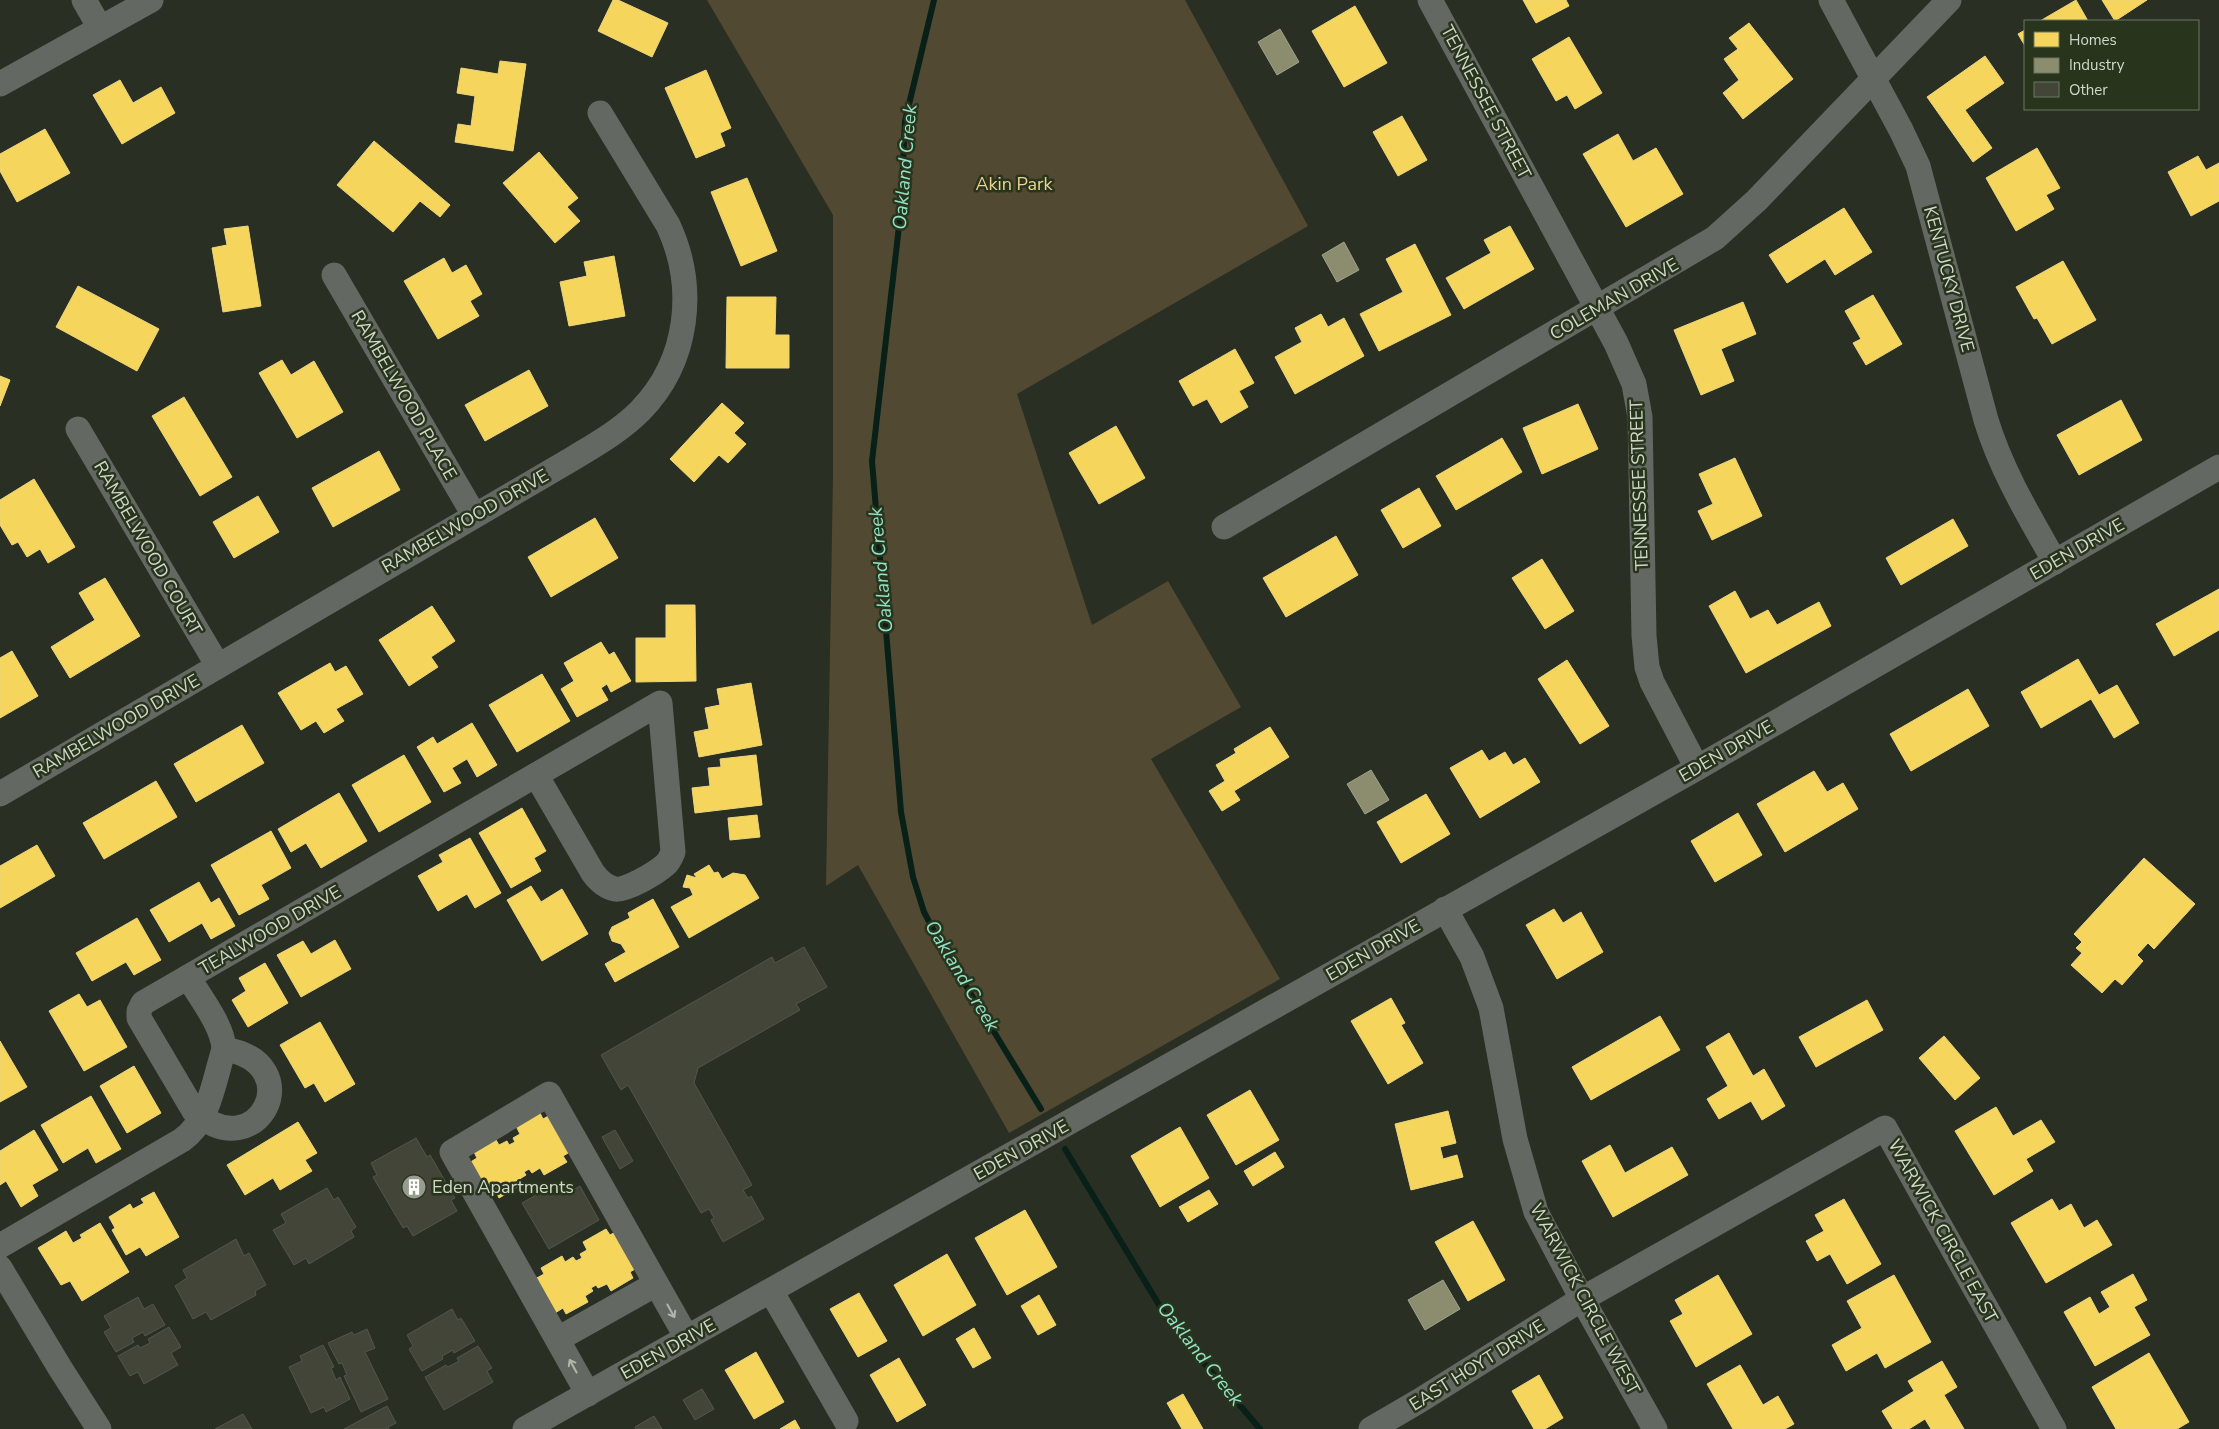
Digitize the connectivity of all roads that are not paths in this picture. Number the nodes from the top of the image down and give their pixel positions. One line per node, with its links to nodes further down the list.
1 (84, 0): 6 (street)
2 (151, 0): 6 (street)
3 (1430, 0): 11 (street, TENNESSEE STREET)
4 (1831, 0): 7 (street, KENTUCKY DRIVE)
5 (1949, 0): 7 (street, COLEMAN DRIVE)
6 (100, 28): 8 (street)
7 (1874, 79): 11 (street, COLEMAN DRIVE); 16 (street, KENTUCKY DRIVE)
8 (0, 84)
9 (600, 113): 14 (street, RAMBELWOOD DRIVE)
10 (334, 275): 14 (street, RAMBELWOOD PLACE)
11 (1598, 308): 15 (street, COLEMAN DRIVE); 18 (street, TENNESSEE STREET)
12 (78, 429): 17 (street, RAMBELWOOD COURT)
13 (2219, 467): 16 (street, EDEN DRIVE)
14 (474, 515): 17 (street, RAMBELWOOD DRIVE)
15 (1224, 527)
16 (2055, 562): 18 (street, EDEN DRIVE)
17 (218, 666): 20 (street, RAMBELWOOD DRIVE)
18 (1697, 768): 21 (street, EDEN DRIVE)
19 (536, 775): 19 (street, TEALWOOD DRIVE); 22 (street, TEALWOOD DRIVE)
20 (0, 794)
21 (1445, 909): 28 (street, EDEN DRIVE); 29 (street, WARWICK CIRCLE WEST)
22 (188, 977): 23 (street, TEALWOOD DRIVE); 24 (street)
23 (224, 1049): 24 (street); 24 (street)
24 (202, 1118): 25 (street)
25 (0, 1246)
26 (0, 1268): 34 (street)
27 (656, 1284): 30 (street, one-way to 30); 31 (street); 31 (street)
28 (771, 1291): 30 (street, EDEN DRIVE); 33 (street)
29 (1582, 1299): 36 (street, EAST HOYT DRIVE); 37 (street, WARWICK CIRCLE WEST); 38 (street, WARWICK CIRCLE EAST)
30 (687, 1338): 32 (street, EDEN DRIVE)
31 (558, 1340): 32 (street, one-way to 31)
32 (588, 1394): 35 (street, EDEN DRIVE)
33 (846, 1421)
34 (99, 1429)
35 (525, 1429)
36 (1370, 1429)
37 (1655, 1429)
38 (2054, 1429)

